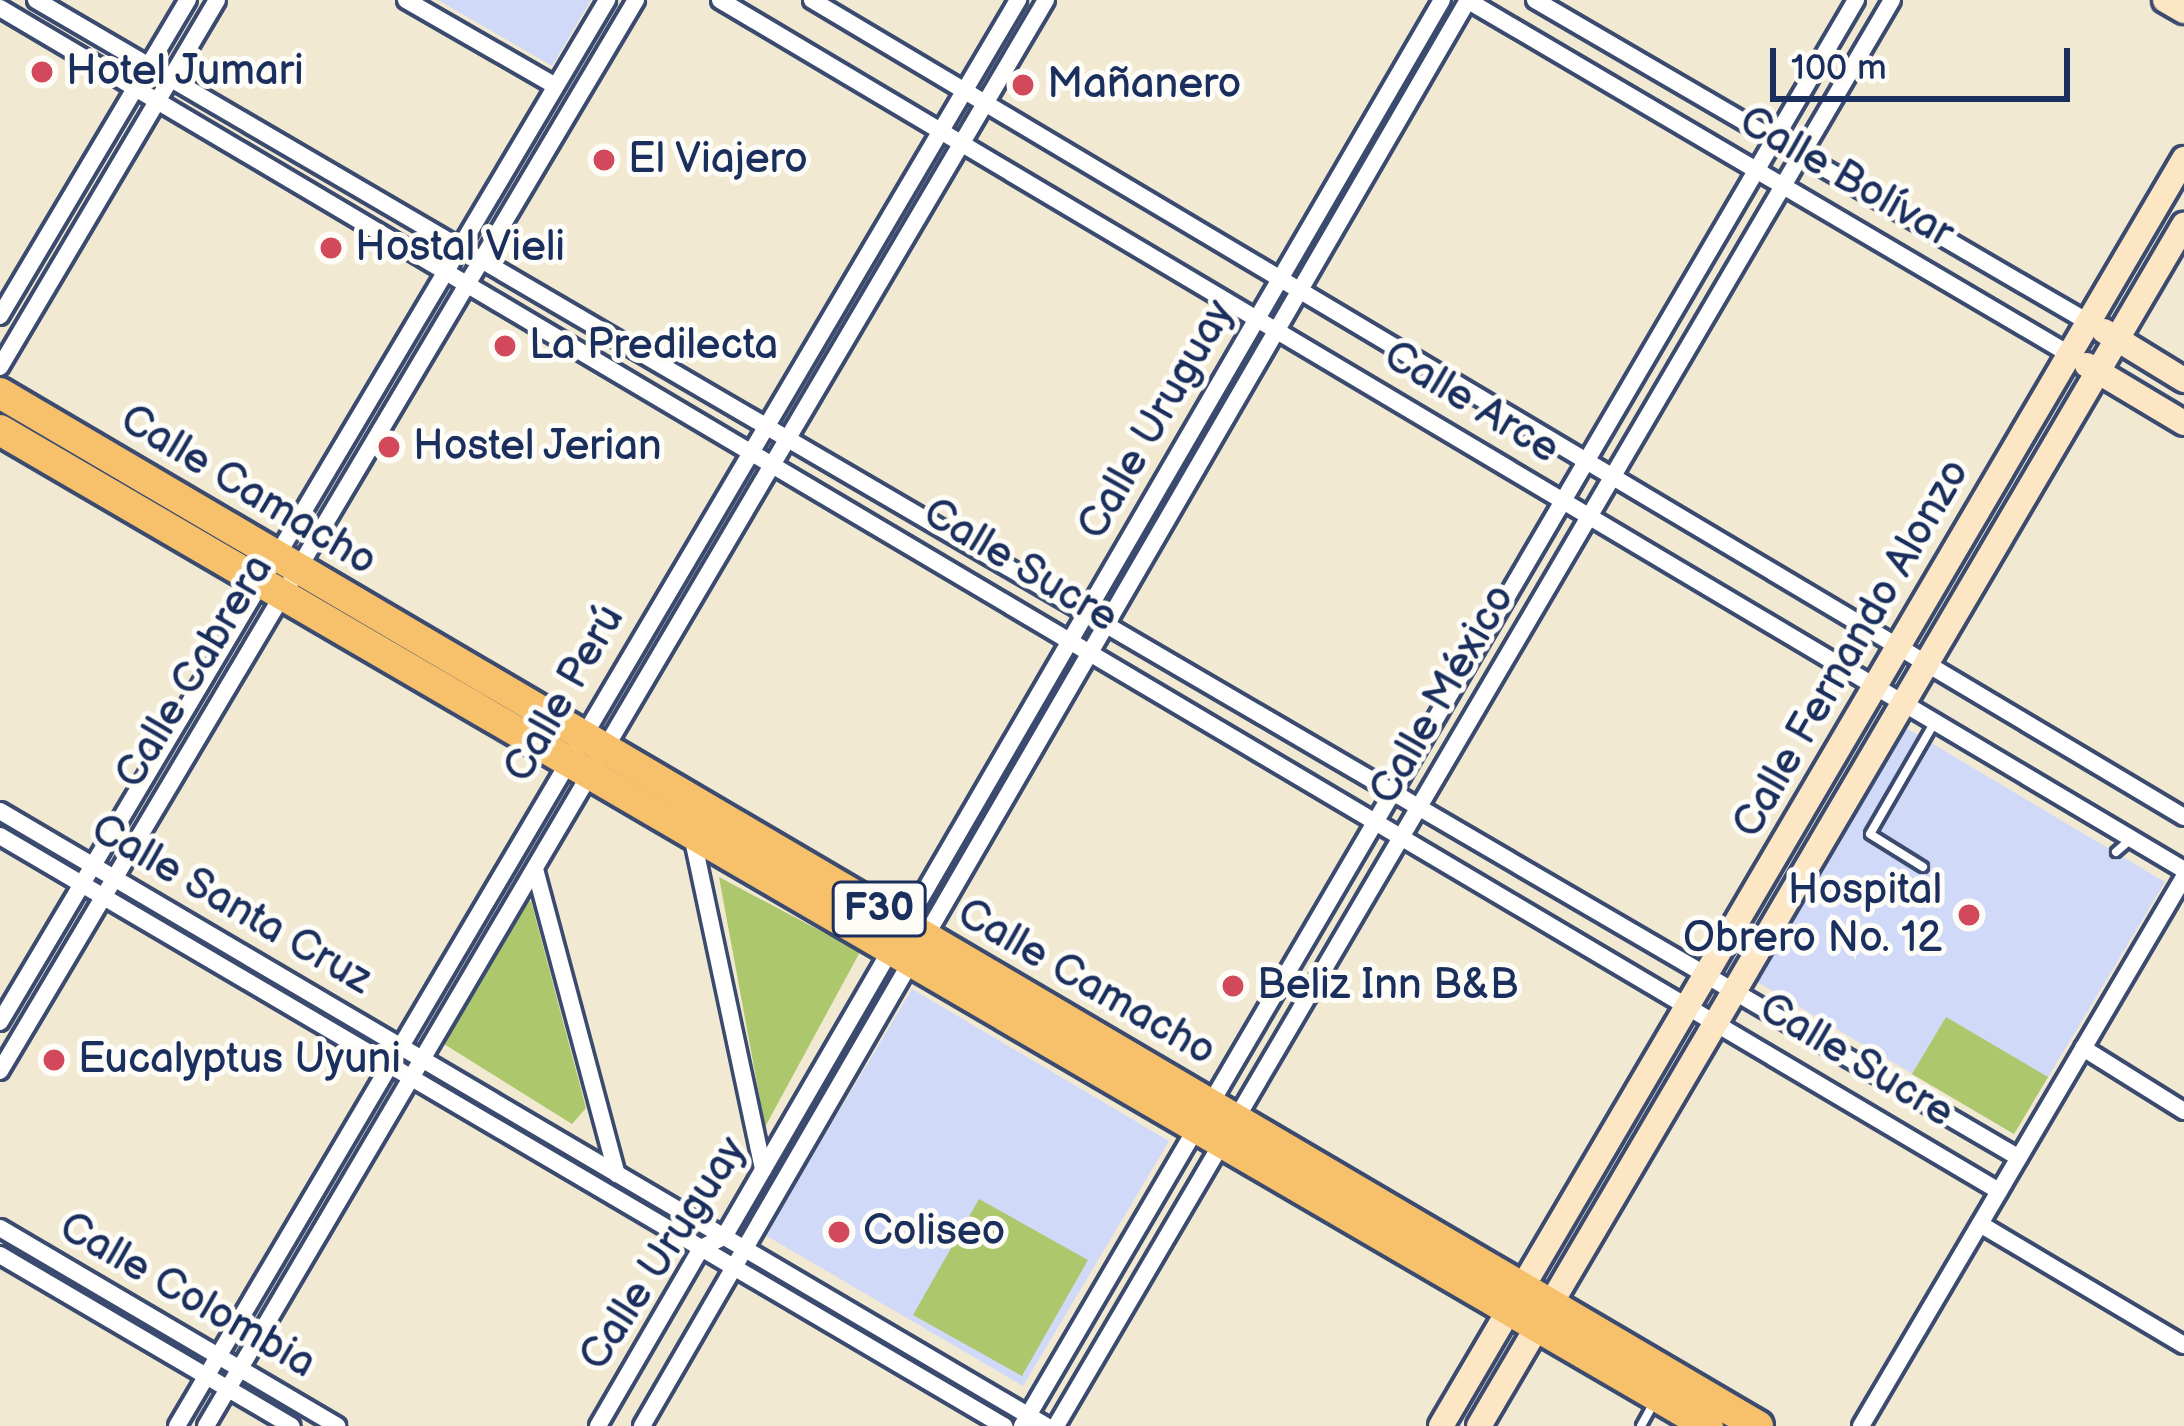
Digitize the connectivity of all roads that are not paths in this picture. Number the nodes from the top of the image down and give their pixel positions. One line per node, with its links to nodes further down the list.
1 (36, 0): 19 (street, Calle Sucre)
2 (188, 0): 19 (street)
3 (218, 0): 20 (street)
4 (406, 0): 21 (street)
5 (607, 0): 21 (street, Calle Cabrera)
6 (636, 0): 35 (street, Calle Cabrera)
7 (719, 0): 26 (street, Calle Arce)
8 (812, 0): 23 (street, Calle Arce)
9 (1018, 0): 23 (street, Calle Perú)
10 (1046, 0): 25 (street, Calle Perú)
11 (1442, 0): 37 (street, Calle Uruguay)
12 (1468, 0): 31 (street, Calle Bolívar); 39 (street, Calle Uruguay)
13 (1534, 0): 27 (street, Calle Bolívar)
14 (1856, 0): 27 (street, Calle México)
15 (1892, 0): 29 (street, Calle México)
16 (2165, 0): 18 (main road)
17 (0, 8): 22 (street, Calle Sucre)
18 (2184, 11)
19 (148, 68): 20 (street, Calle Sucre); 22 (street)
20 (170, 80): 24 (street); 34 (street, Calle Sucre)
21 (554, 85): 34 (street, Calle Cabrera)
22 (135, 90): 24 (street, Calle Sucre); 40 (street)
23 (965, 92): 25 (street, Calle Arce); 26 (street, Calle Perú)
24 (157, 103): 36 (street, Calle Sucre); 46 (street)
25 (983, 108): 28 (street, Calle Perú); 37 (street, Calle Arce)
26 (940, 128): 28 (street, Calle Arce); 50 (street, Calle Perú)
27 (1774, 139): 29 (street, Calle Bolívar); 31 (street, Calle México)
28 (961, 141): 41 (street, Calle Arce); 53 (street, Calle Perú)
29 (1802, 155): 32 (street, Calle México); 42 (street, Calle Bolívar)
30 (2184, 159): 42 (main road, Calle Fernando Alonzo)
31 (1756, 170): 32 (street, Calle Bolívar); 56 (street, Calle México)
32 (1783, 186): 45 (street, Calle Bolívar); 57 (street, Calle México)
33 (2184, 225): 44 (main road, Calle Fernando Alonzo)
34 (459, 248): 35 (street, Calle Sucre); 36 (street, Calle Cabrera)
35 (481, 261): 38 (street, Calle Cabrera); 50 (street, Calle Sucre)
36 (445, 272): 38 (street, Calle Sucre); 60 (street, Calle Cabrera)
37 (1278, 283): 39 (street, Calle Arce); 41 (street, Calle Uruguay)
38 (466, 285): 54 (street, Calle Sucre); 60 (street, Calle Cabrera)
39 (1298, 295): 43 (street, Calle Uruguay); 56 (street, Calle Arce)
40 (0, 316)
41 (1258, 318): 43 (street, Calle Arce); 61 (street, Calle Uruguay)
42 (2089, 322): 44 (main road, Calle Bolívar); 45 (main road, Calle Fernando Alonzo)
43 (1277, 329): 58 (street, Calle Arce); 62 (street, Calle Uruguay)
44 (2117, 339): 47 (main road, Calle Fernando Alonzo); 48 (main road, Calle Bolívar)
45 (2069, 355): 47 (main road, Calle Bolívar); 64 (main road, Calle Fernando Alonzo)
46 (0, 367)
47 (2098, 371): 51 (main road, Calle Bolívar); 66 (main road, Calle Fernando Alonzo)
48 (2184, 380)
49 (0, 393): 60 (highway, Calle Camacho / F30)
50 (766, 423): 53 (street, Calle Sucre); 54 (street, Calle Perú)
51 (2184, 423)
52 (0, 430): 60 (highway, Calle Camacho / F30)
53 (788, 436): 55 (street, Calle Perú); 61 (street, Calle Sucre)
54 (751, 449): 55 (street, Calle Sucre); 70 (street, Calle Perú)
55 (773, 462): 63 (street, Calle Sucre); 70 (street, Calle Perú)
56 (1584, 464): 57 (street, Calle Arce); 58 (street, Calle México)
57 (1611, 480): 59 (street, Calle México); 64 (street, Calle Arce)
58 (1563, 500): 59 (street, Calle Arce); 71 (street, Calle México)
59 (1590, 516): 67 (street, Calle Arce); 72 (street, Calle México)
60 (279, 576): 70 (highway, Calle Camacho / F30); 81 (street, Calle Cabrera); 84 (street, Calle Cabrera)
61 (1088, 610): 62 (street, Calle Sucre); 63 (street, Calle Uruguay)
62 (1108, 622): 65 (street, Calle Uruguay); 71 (street, Calle Sucre)
63 (1072, 638): 65 (street, Calle Sucre); 88 (street, Calle Uruguay)
64 (1897, 648): 66 (street, Calle Arce); 67 (main road, Calle Fernando Alonzo)
65 (1091, 650): 75 (street, Calle Sucre); 88 (street, Calle Uruguay)
66 (1926, 665): 68 (main road, Calle Fernando Alonzo); 74 (street, Calle Arce)
67 (1875, 686): 68 (street, Calle Arce); 89 (main road, Calle Fernando Alonzo)
68 (1903, 703): 69 (street, Calle Arce); 90 (main road, Calle Fernando Alonzo)
69 (1935, 722): 79 (street, Calle Arce); 82 (lane)
70 (586, 755): 76 (highway, Calle Camacho / F30); 83 (street, Calle Perú); 88 (highway, Calle Camacho / F30); 94 (street, Calle Perú)
71 (1394, 789): 72 (street, Calle Sucre); 75 (street, Calle México)
72 (1421, 804): 77 (street, Calle México); 89 (street, Calle Sucre)
73 (0, 811): 81 (street, Calle Santa Cruz)
74 (2184, 817)
75 (1377, 818): 77 (street, Calle Sucre); 101 (street, Calle México)
76 (692, 834): 88 (highway, Calle Camacho / F30); 103 (street)
77 (1403, 834): 91 (street, Calle Sucre); 101 (street, Calle México)
78 (0, 836): 86 (street, Calle Santa Cruz)
79 (2131, 838): 80 (lane); 85 (street, Calle Arce)
80 (2116, 852)
81 (93, 866): 84 (street, Calle Santa Cruz); 86 (street, Calle Cabrera)
82 (1923, 867)
83 (535, 869): 96 (street, Calle Perú); 104 (street)
84 (114, 879): 87 (street, Calle Cabrera); 94 (street, Calle Santa Cruz)
85 (2183, 879): 95 (street)
86 (82, 884): 87 (street, Calle Santa Cruz); 93 (street, Calle Cabrera)
87 (103, 897): 97 (street, Calle Santa Cruz); 98 (street, Calle Cabrera)
88 (908, 944): 101 (highway, Calle Camacho / F30); 103 (street, Calle Uruguay); 110 (street, Calle Uruguay)
89 (1708, 971): 90 (street, Calle Sucre); 91 (main road, Calle Fernando Alonzo)
90 (1736, 988): 92 (main road, Calle Fernando Alonzo); 102 (street, Calle Sucre)
91 (1689, 1003): 92 (street, Calle Sucre); 113 (main road, Calle Fernando Alonzo)
92 (1718, 1019): 105 (street, Calle Sucre); 114 (main road, Calle Fernando Alonzo)
93 (0, 1022)
94 (400, 1046): 96 (street, Calle Santa Cruz); 97 (street, Calle Perú)
95 (2083, 1048): 100 (street); 102 (street)
96 (422, 1059): 99 (street, Calle Perú); 104 (street, Calle Santa Cruz)
97 (389, 1065): 99 (street, Calle Santa Cruz); 116 (street, Calle Perú)
98 (0, 1071)
99 (411, 1077): 109 (street, Calle Santa Cruz); 117 (street, Calle Perú)
100 (2184, 1111)
101 (1216, 1124): 113 (highway, Calle Camacho / F30); 121 (street, Calle México); 130 (street, Calle México)
102 (2019, 1158): 105 (street)
103 (763, 1170): 108 (street, Calle Uruguay)
104 (617, 1174): 108 (street, Calle Santa Cruz)
105 (2000, 1191): 106 (street)
106 (1980, 1224): 115 (street); 136 (street)
107 (0, 1228): 116 (street, Calle Colombia)
108 (724, 1237): 109 (street, Calle Uruguay); 110 (street, Calle Santa Cruz)
109 (701, 1248): 112 (street, Calle Santa Cruz); 126 (street, Calle Uruguay)
110 (745, 1249): 112 (street, Calle Uruguay); 121 (street, Calle Santa Cruz)
111 (0, 1255): 118 (street, Calle Colombia)
112 (734, 1268): 127 (street, Calle Uruguay); 128 (street, Calle Santa Cruz)
113 (1515, 1300): 114 (highway, Calle Camacho / F30); 131 (main road, Calle Fernando Alonzo)
114 (1543, 1316): 120 (highway, Calle Camacho / F30); 132 (main road, Calle Fernando Alonzo); 135 (highway, Calle Camacho / F30)
115 (2184, 1345)
116 (218, 1356): 117 (street, Calle Colombia); 118 (street, Calle Perú)
117 (240, 1369): 119 (street, Calle Perú); 125 (street, Calle Colombia)
118 (206, 1376): 119 (street, Calle Colombia); 122 (street, Calle Perú)
119 (228, 1389): 123 (street, Calle Perú); 124 (street, Calle Colombia)
120 (1658, 1396): 133 (lane); 134 (highway, Calle Camacho / F30)
121 (1025, 1421): 129 (street, Calle Santa Cruz)
122 (177, 1426)
123 (206, 1426)
124 (292, 1426)
125 (337, 1426)
126 (598, 1426)
127 (642, 1426)
128 (1004, 1426)
129 (1046, 1426)
130 (1056, 1426)
131 (1441, 1426)
132 (1479, 1426)
133 (1641, 1426)
134 (1708, 1426)
135 (1758, 1426)
136 (1861, 1426)

